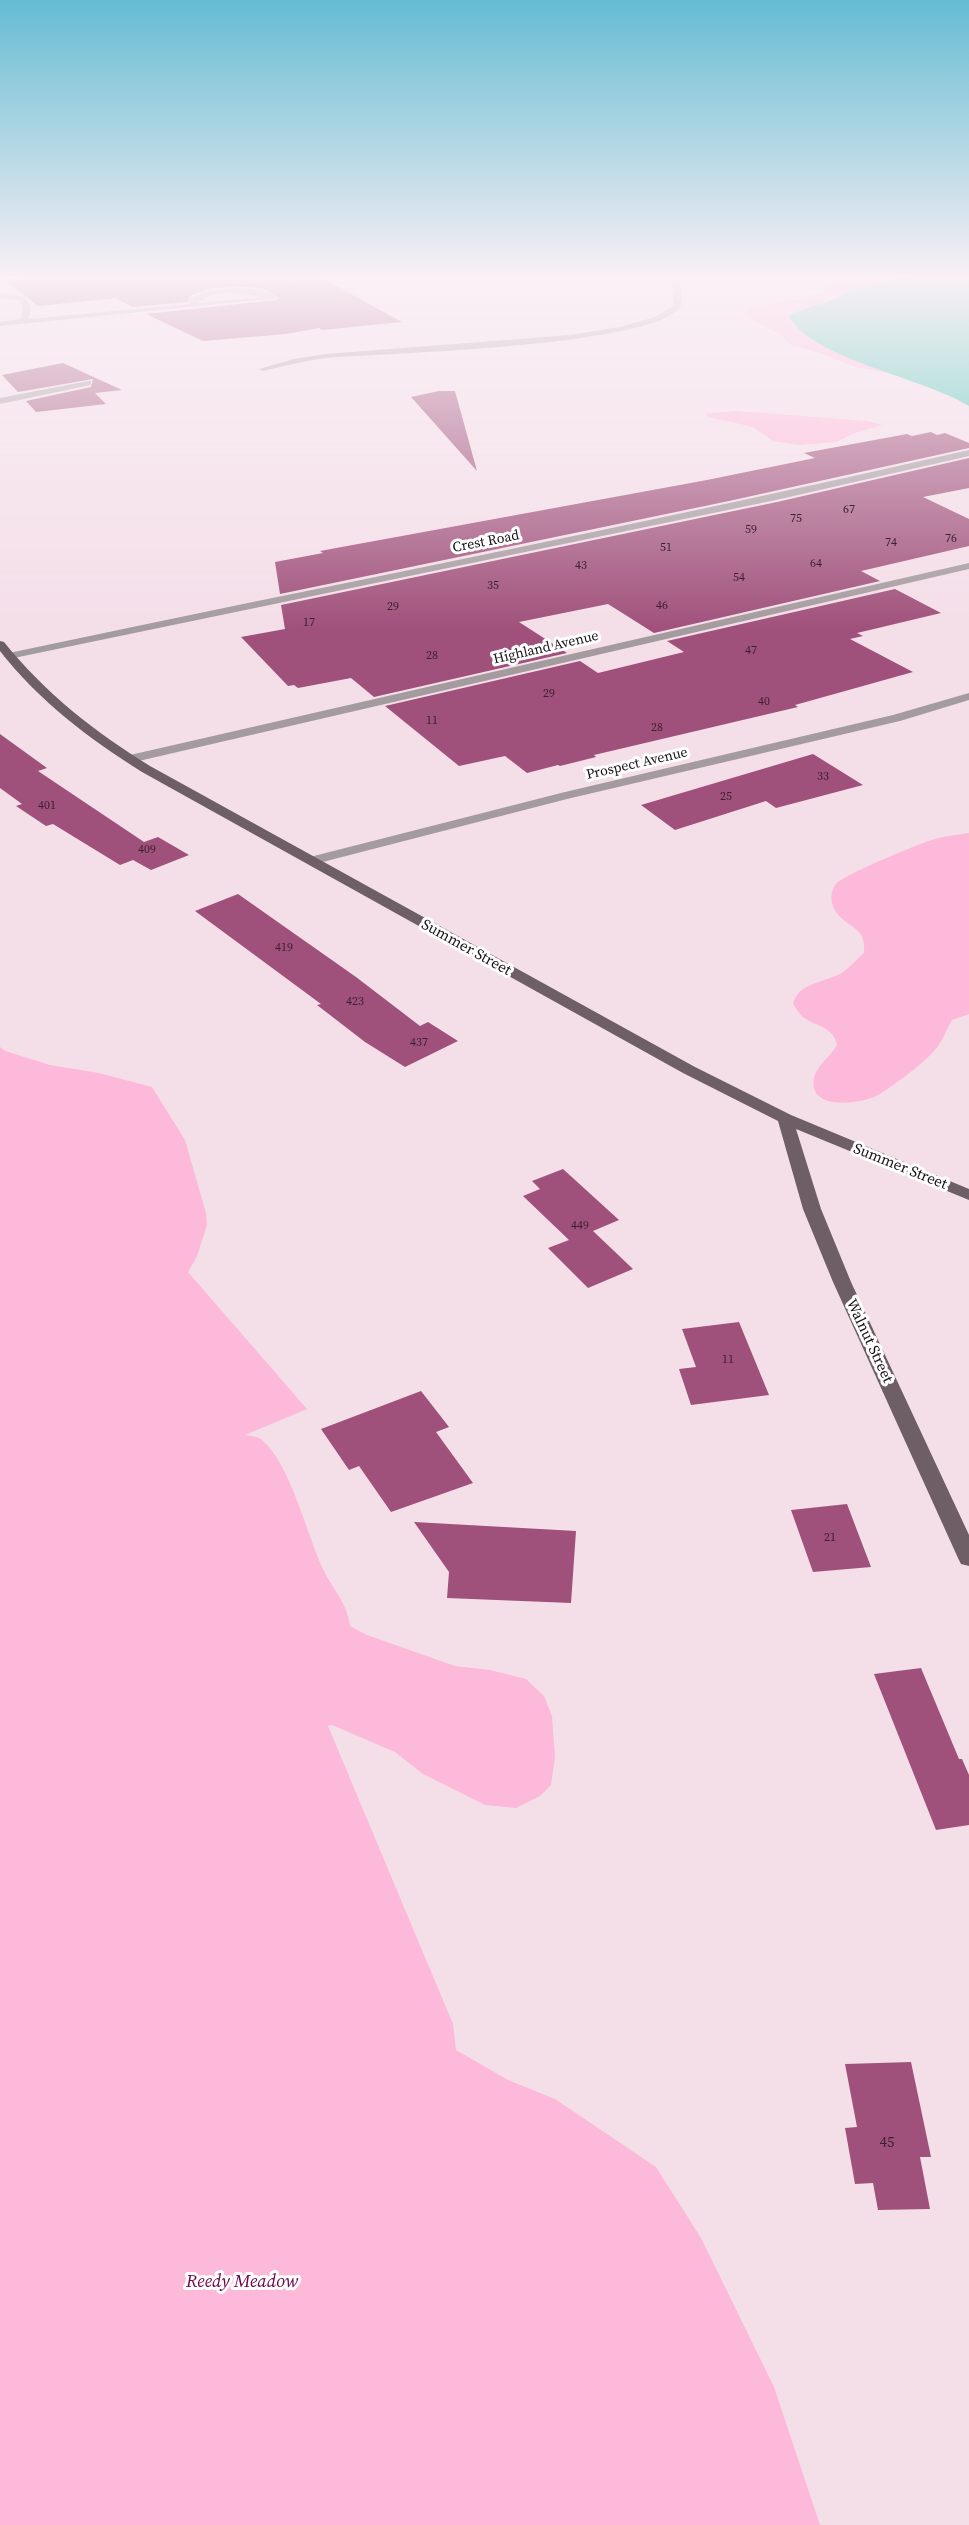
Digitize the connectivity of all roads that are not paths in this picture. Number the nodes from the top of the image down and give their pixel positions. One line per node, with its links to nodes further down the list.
1 (40, 393): 2 (street)
2 (0, 401)
3 (969, 453): 5 (street, Crest Road)
4 (969, 566): 7 (street, Highland Avenue)
5 (4, 650): 7 (main road, Summer Street)
6 (969, 696): 8 (street, Prospect Avenue)
7 (130, 759): 8 (main road, Summer Street)
8 (311, 861): 9 (main road, Summer Street)
9 (785, 1118): 10 (main road, Summer Street); 11 (main road, Walnut Street)
10 (969, 1195)
11 (969, 1558)

